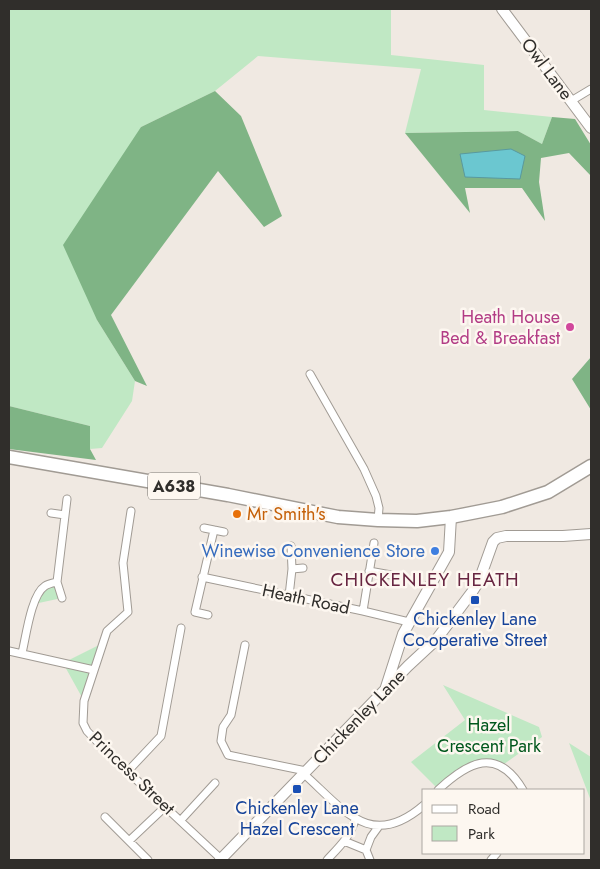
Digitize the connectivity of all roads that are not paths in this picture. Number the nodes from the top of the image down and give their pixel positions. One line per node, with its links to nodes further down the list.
1 (502, 9): 3 (street, Owl Lane)
2 (591, 88): 3 (street)
3 (571, 101): 4 (street, Owl Lane)
4 (591, 128)
5 (310, 374): 6 (street)
6 (315, 383): 7 (street); 15 (street)
7 (308, 387)
8 (9, 457): 15 (highway, A638)
9 (591, 466): 14 (highway, A638)
10 (67, 499): 13 (street)
11 (130, 511): 39 (street)
12 (51, 513): 13 (street)
13 (65, 515): 27 (street)
14 (451, 518): 15 (highway, A638); 32 (street)
15 (378, 520)
16 (204, 528): 17 (street)
17 (214, 530): 18 (street); 26 (street)
18 (224, 532)
19 (591, 534): 38 (street, Chickenley Lane)
20 (374, 543): 24 (street)
21 (291, 546): 23 (street)
22 (303, 568): 23 (street)
23 (292, 569): 28 (street)
24 (369, 570): 25 (street); 30 (street)
25 (391, 575)
26 (202, 577): 28 (street, Heath Road); 31 (street)
27 (56, 582): 29 (street); 36 (street)
28 (289, 596): 30 (street, Heath Road)
29 (62, 598)
30 (363, 611): 32 (street, Heath Road)
31 (208, 615)
32 (409, 622): 37 (street)
33 (181, 628): 41 (street)
34 (245, 645): 42 (street)
35 (9, 651): 36 (street)
36 (22, 653): 39 (street)
37 (396, 656): 38 (street); 40 (street)
38 (408, 666): 40 (street, Chickenley Lane)
39 (94, 670): 41 (street, Princess Street)
40 (384, 693): 42 (street, Chickenley Lane)
41 (128, 771): 46 (street, Princess Street)
42 (305, 772): 50 (street); 56 (street, Chickenley Lane)
43 (215, 783): 49 (street)
44 (439, 789): 45 (street)
45 (522, 789)
46 (166, 806): 49 (street, Princess Street); 52 (street)
47 (422, 807): 51 (street)
48 (105, 817): 52 (street)
49 (180, 820): 56 (street, Princess Street)
50 (355, 820): 51 (street); 53 (street)
51 (379, 826): 54 (street)
52 (129, 841): 55 (street)
53 (344, 841): 54 (street); 57 (street)
54 (366, 850): 58 (street)
55 (148, 860)
56 (220, 860)
57 (327, 860)
58 (370, 860)

